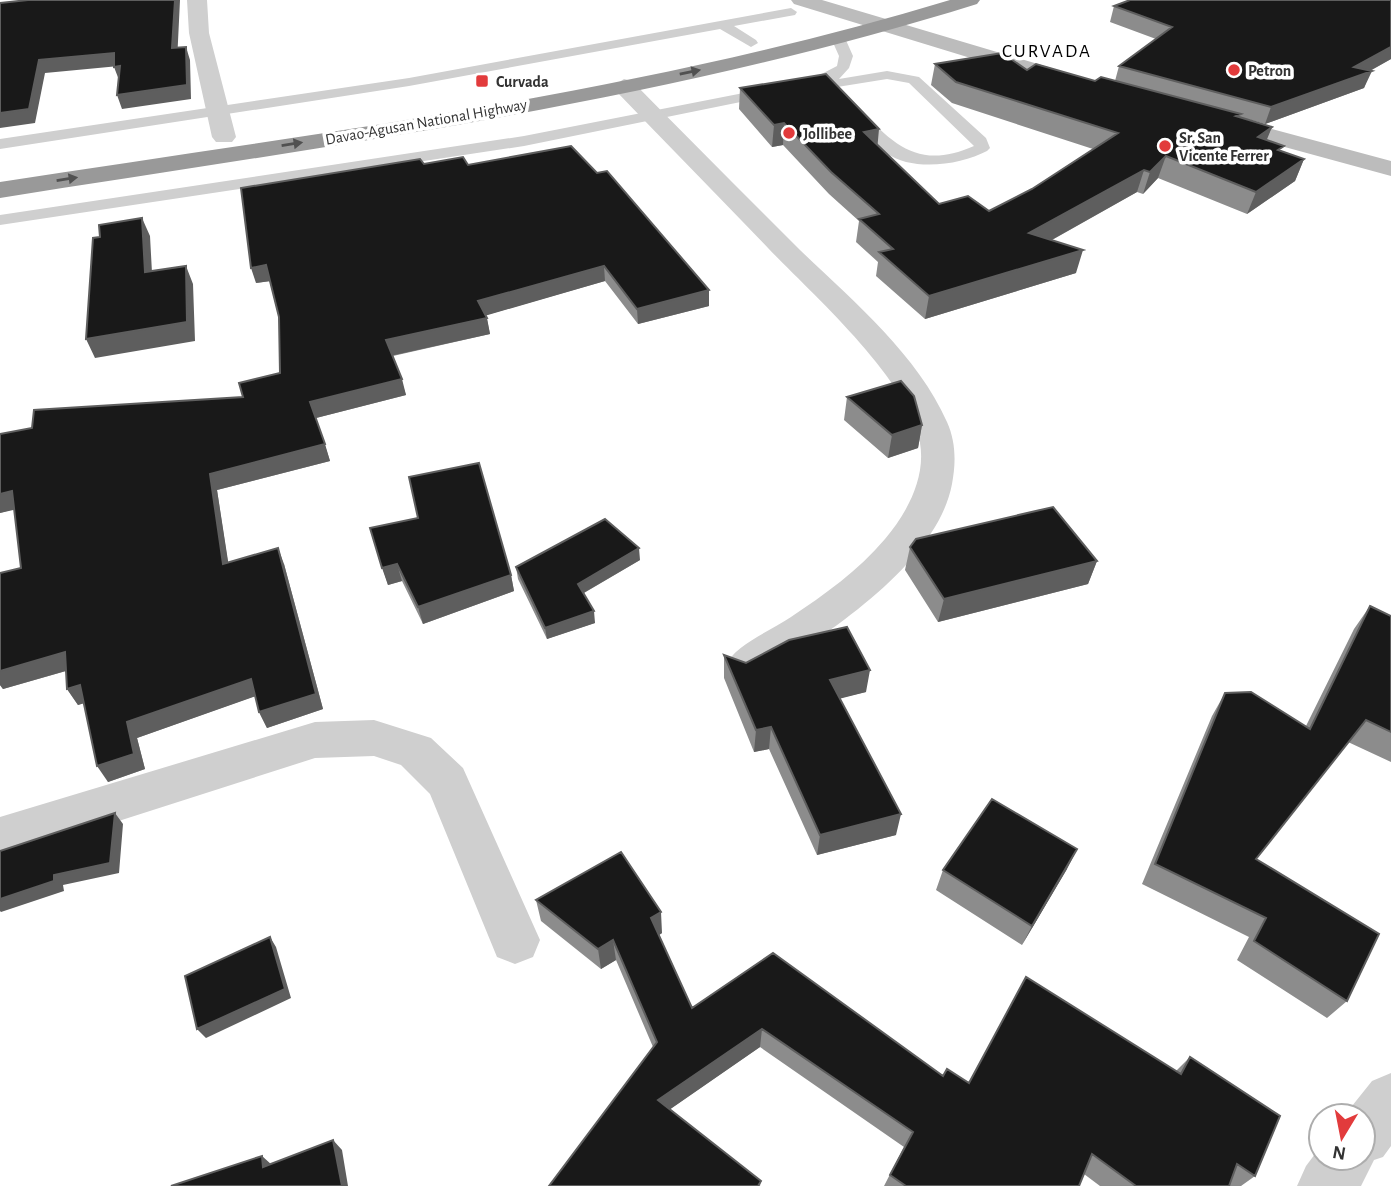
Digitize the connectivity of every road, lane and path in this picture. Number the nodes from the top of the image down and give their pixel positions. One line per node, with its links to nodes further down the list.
1 (197, 0): 13 (street)
2 (908, 0): 5 (highway, Davao-Agusan National Highway)
3 (970, 0): 6 (highway, Davao-Agusan National Highway)
4 (796, 6): 5 (main road); 7 (lane)
5 (857, 16): 6 (main road); 9 (highway, Davao-Agusan National Highway)
6 (887, 25): 8 (highway, Davao-Agusan National Highway); 11 (main road)
7 (724, 26): 9 (lane); 13 (lane)
8 (838, 38): 10 (highway, Davao-Agusan National Highway, one-way to 8); 12 (lane)
9 (751, 43): 17 (highway, Davao-Agusan National Highway)
10 (624, 86): 14 (street); 17 (highway, Davao-Agusan National Highway, one-way to 10)
11 (1095, 88)
12 (836, 91): 12 (lane); 14 (lane)
13 (217, 112): 16 (lane); 17 (street)
14 (654, 117): 20 (lane); 23 (street)
15 (1203, 118): 18 (main road)
16 (0, 144)
17 (223, 146): 19 (highway, Davao-Agusan National Highway); 20 (lane); 21 (highway, Davao-Agusan National Highway, one-way to 17)
18 (1391, 169)
19 (0, 171)
20 (223, 185): 22 (lane)
21 (0, 190)
22 (0, 220)
23 (744, 667)
24 (0, 838): 25 (street)
25 (515, 940)
26 (1391, 1100): 27 (street)
27 (1377, 1118)

